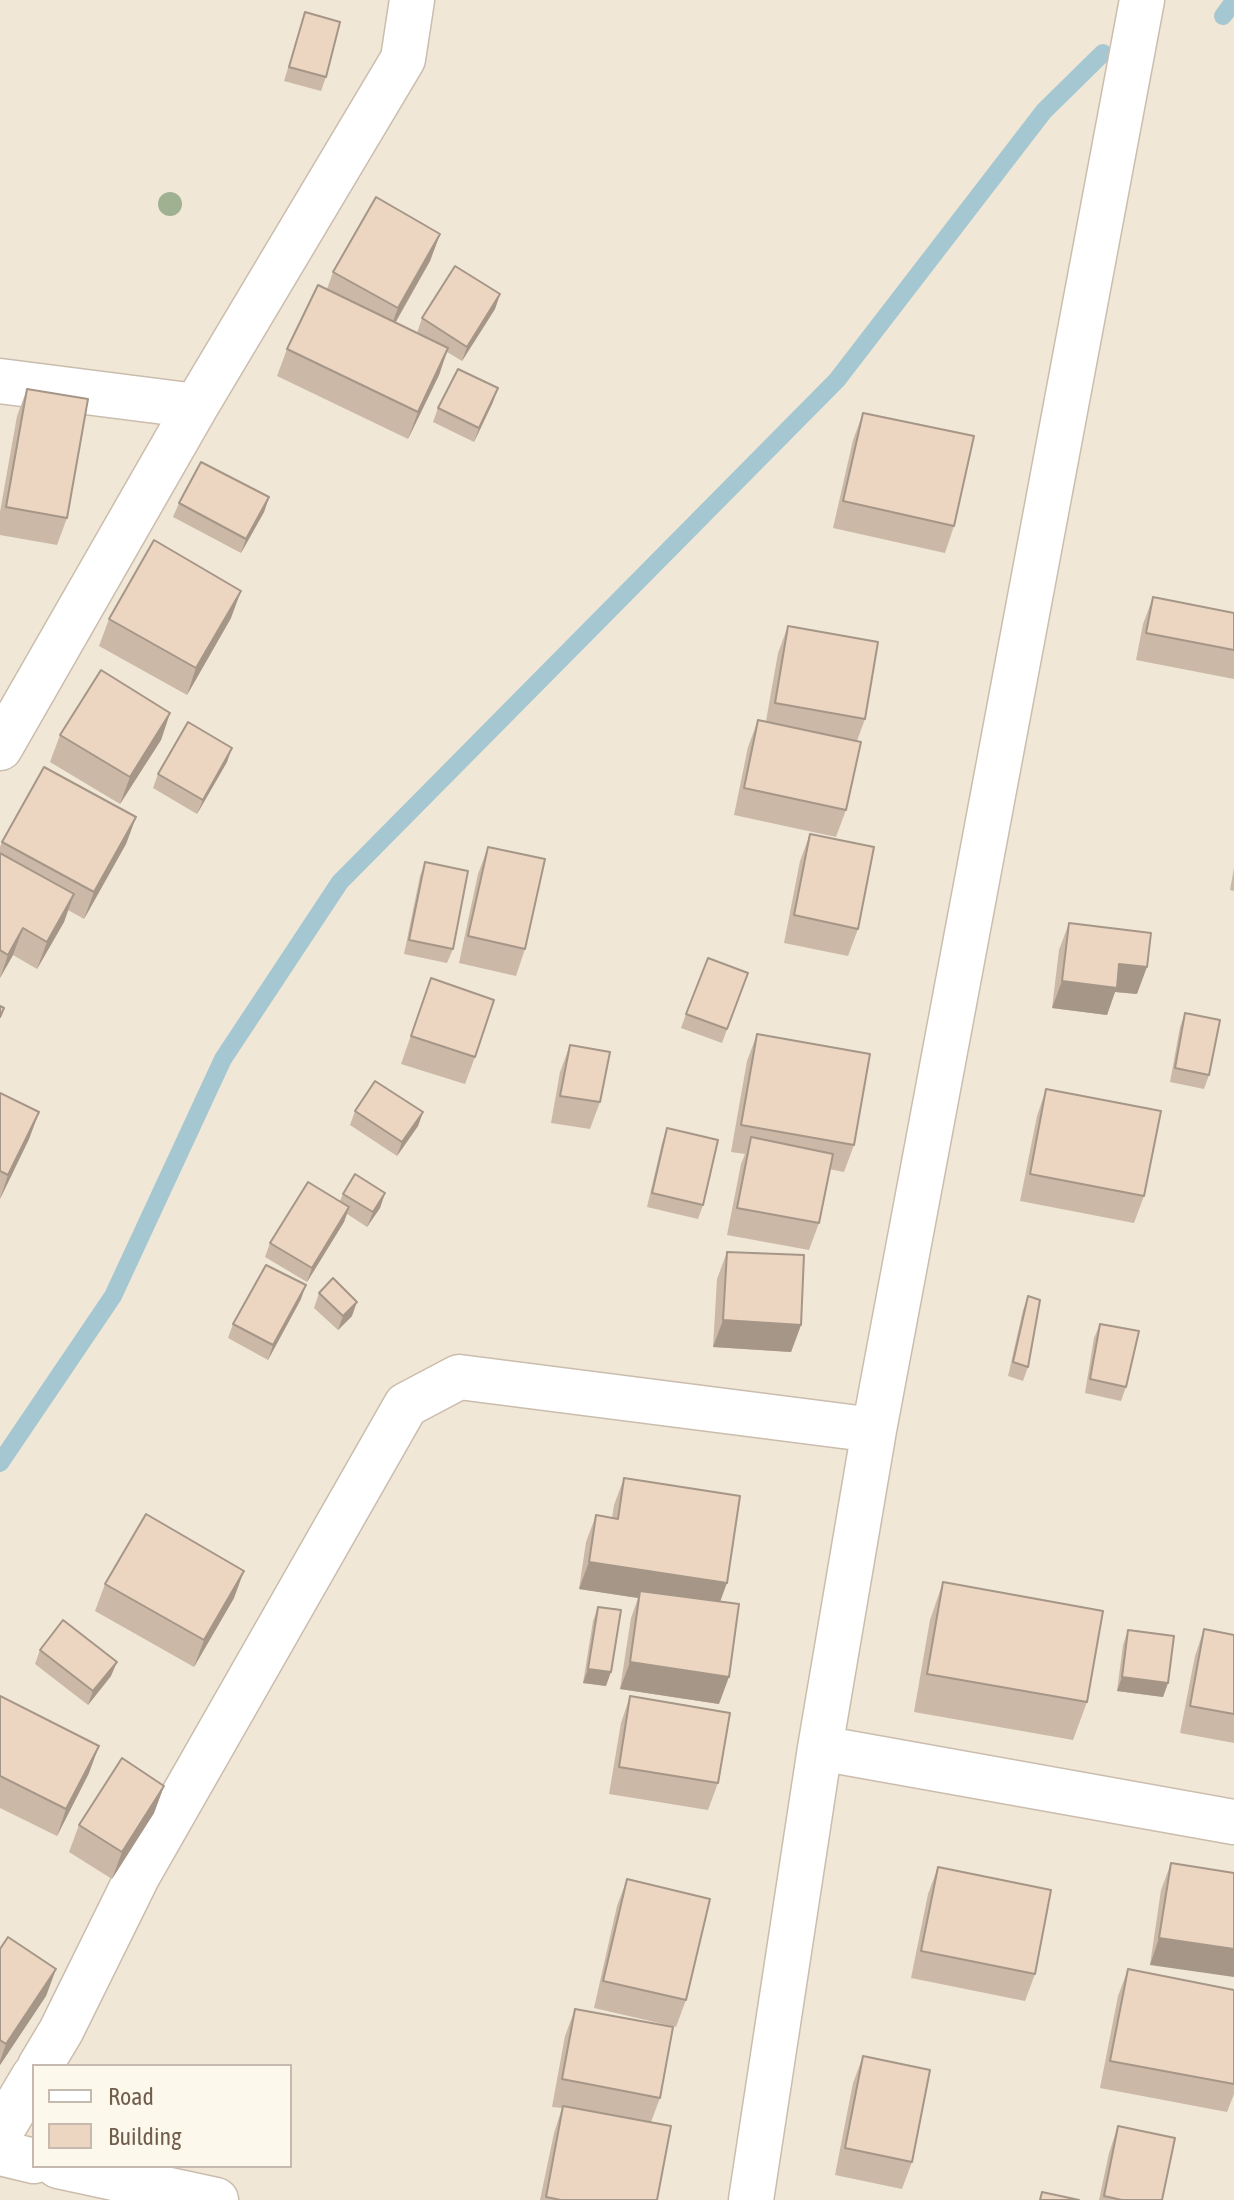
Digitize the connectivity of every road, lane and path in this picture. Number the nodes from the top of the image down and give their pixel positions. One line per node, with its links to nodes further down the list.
1 (412, 0): 4 (street)
2 (1142, 0): 6 (street)
3 (0, 381): 4 (street)
4 (196, 406): 5 (street)
5 (0, 748)
6 (874, 1430): 7 (street); 9 (street)
7 (820, 1748): 8 (street); 16 (street)
8 (1234, 1822)
9 (41, 2064)
10 (32, 2079): 11 (street)
11 (0, 2133)
12 (0, 2153): 13 (street)
13 (32, 2161)
14 (67, 2168): 15 (street)
15 (216, 2200)
16 (751, 2200)

